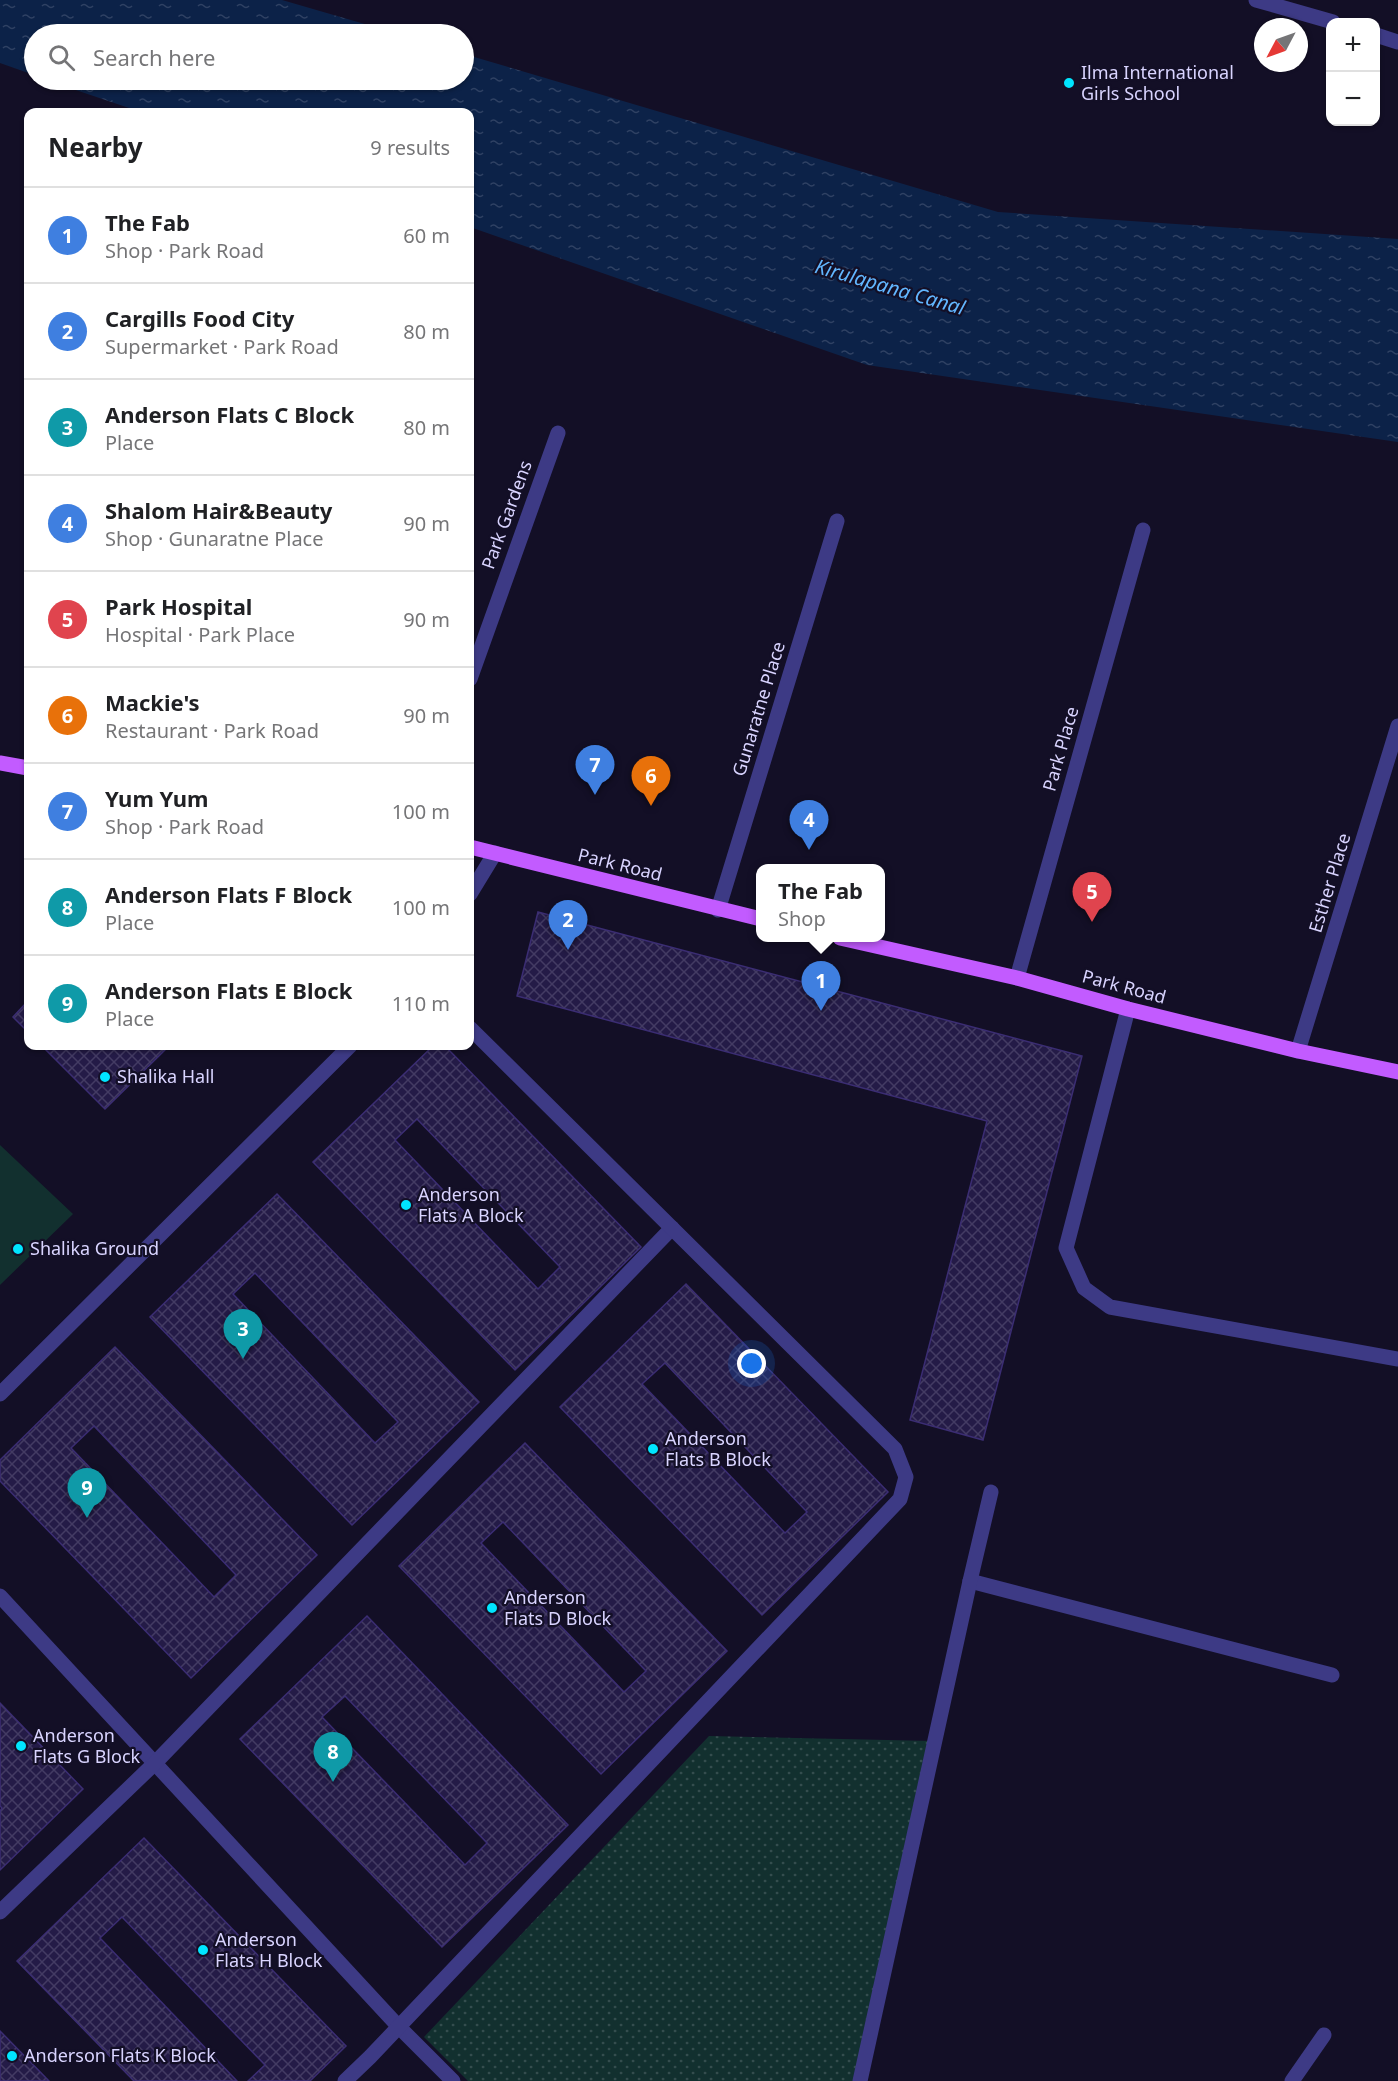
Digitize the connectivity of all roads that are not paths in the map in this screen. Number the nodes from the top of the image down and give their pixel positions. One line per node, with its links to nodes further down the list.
1 (1256, 0): 2 (street)
2 (1326, 20)
3 (1380, 36): 4 (street)
4 (1398, 42)
5 (558, 433): 8 (street, Park Gardens)
6 (837, 521): 15 (street, Gunaratne Place)
7 (1143, 530): 18 (street, Park Place)
8 (474, 668)
9 (1398, 726): 22 (street, Esther Place)
10 (0, 764): 11 (main road)
11 (24, 767)
12 (474, 848): 13 (main road, Park Road)
13 (495, 853): 14 (street); 15 (main road, Park Road)
14 (474, 887)
15 (718, 910): 16 (main road, Park Road)
16 (756, 919)
17 (858, 942): 18 (main road, Park Road)
18 (1017, 978): 19 (main road, Park Road)
19 (1128, 1009): 22 (main road, Park Road); 25 (street)
20 (474, 1032): 24 (street)
21 (346, 1050): 26 (street)
22 (1298, 1051): 23 (main road, Park Road)
23 (1398, 1072)
24 (672, 1228): 31 (street); 33 (street)
25 (1398, 1359)
26 (0, 1394)
27 (991, 1492): 28 (street)
28 (970, 1581): 30 (street); 37 (street)
29 (0, 1596): 31 (street)
30 (1332, 1675)
31 (155, 1763): 32 (street); 33 (street)
32 (0, 1912)
33 (399, 2027): 35 (street); 36 (street)
34 (1324, 2035): 38 (street)
35 (345, 2081)
36 (453, 2081)
37 (860, 2081)
38 (1292, 2081)

